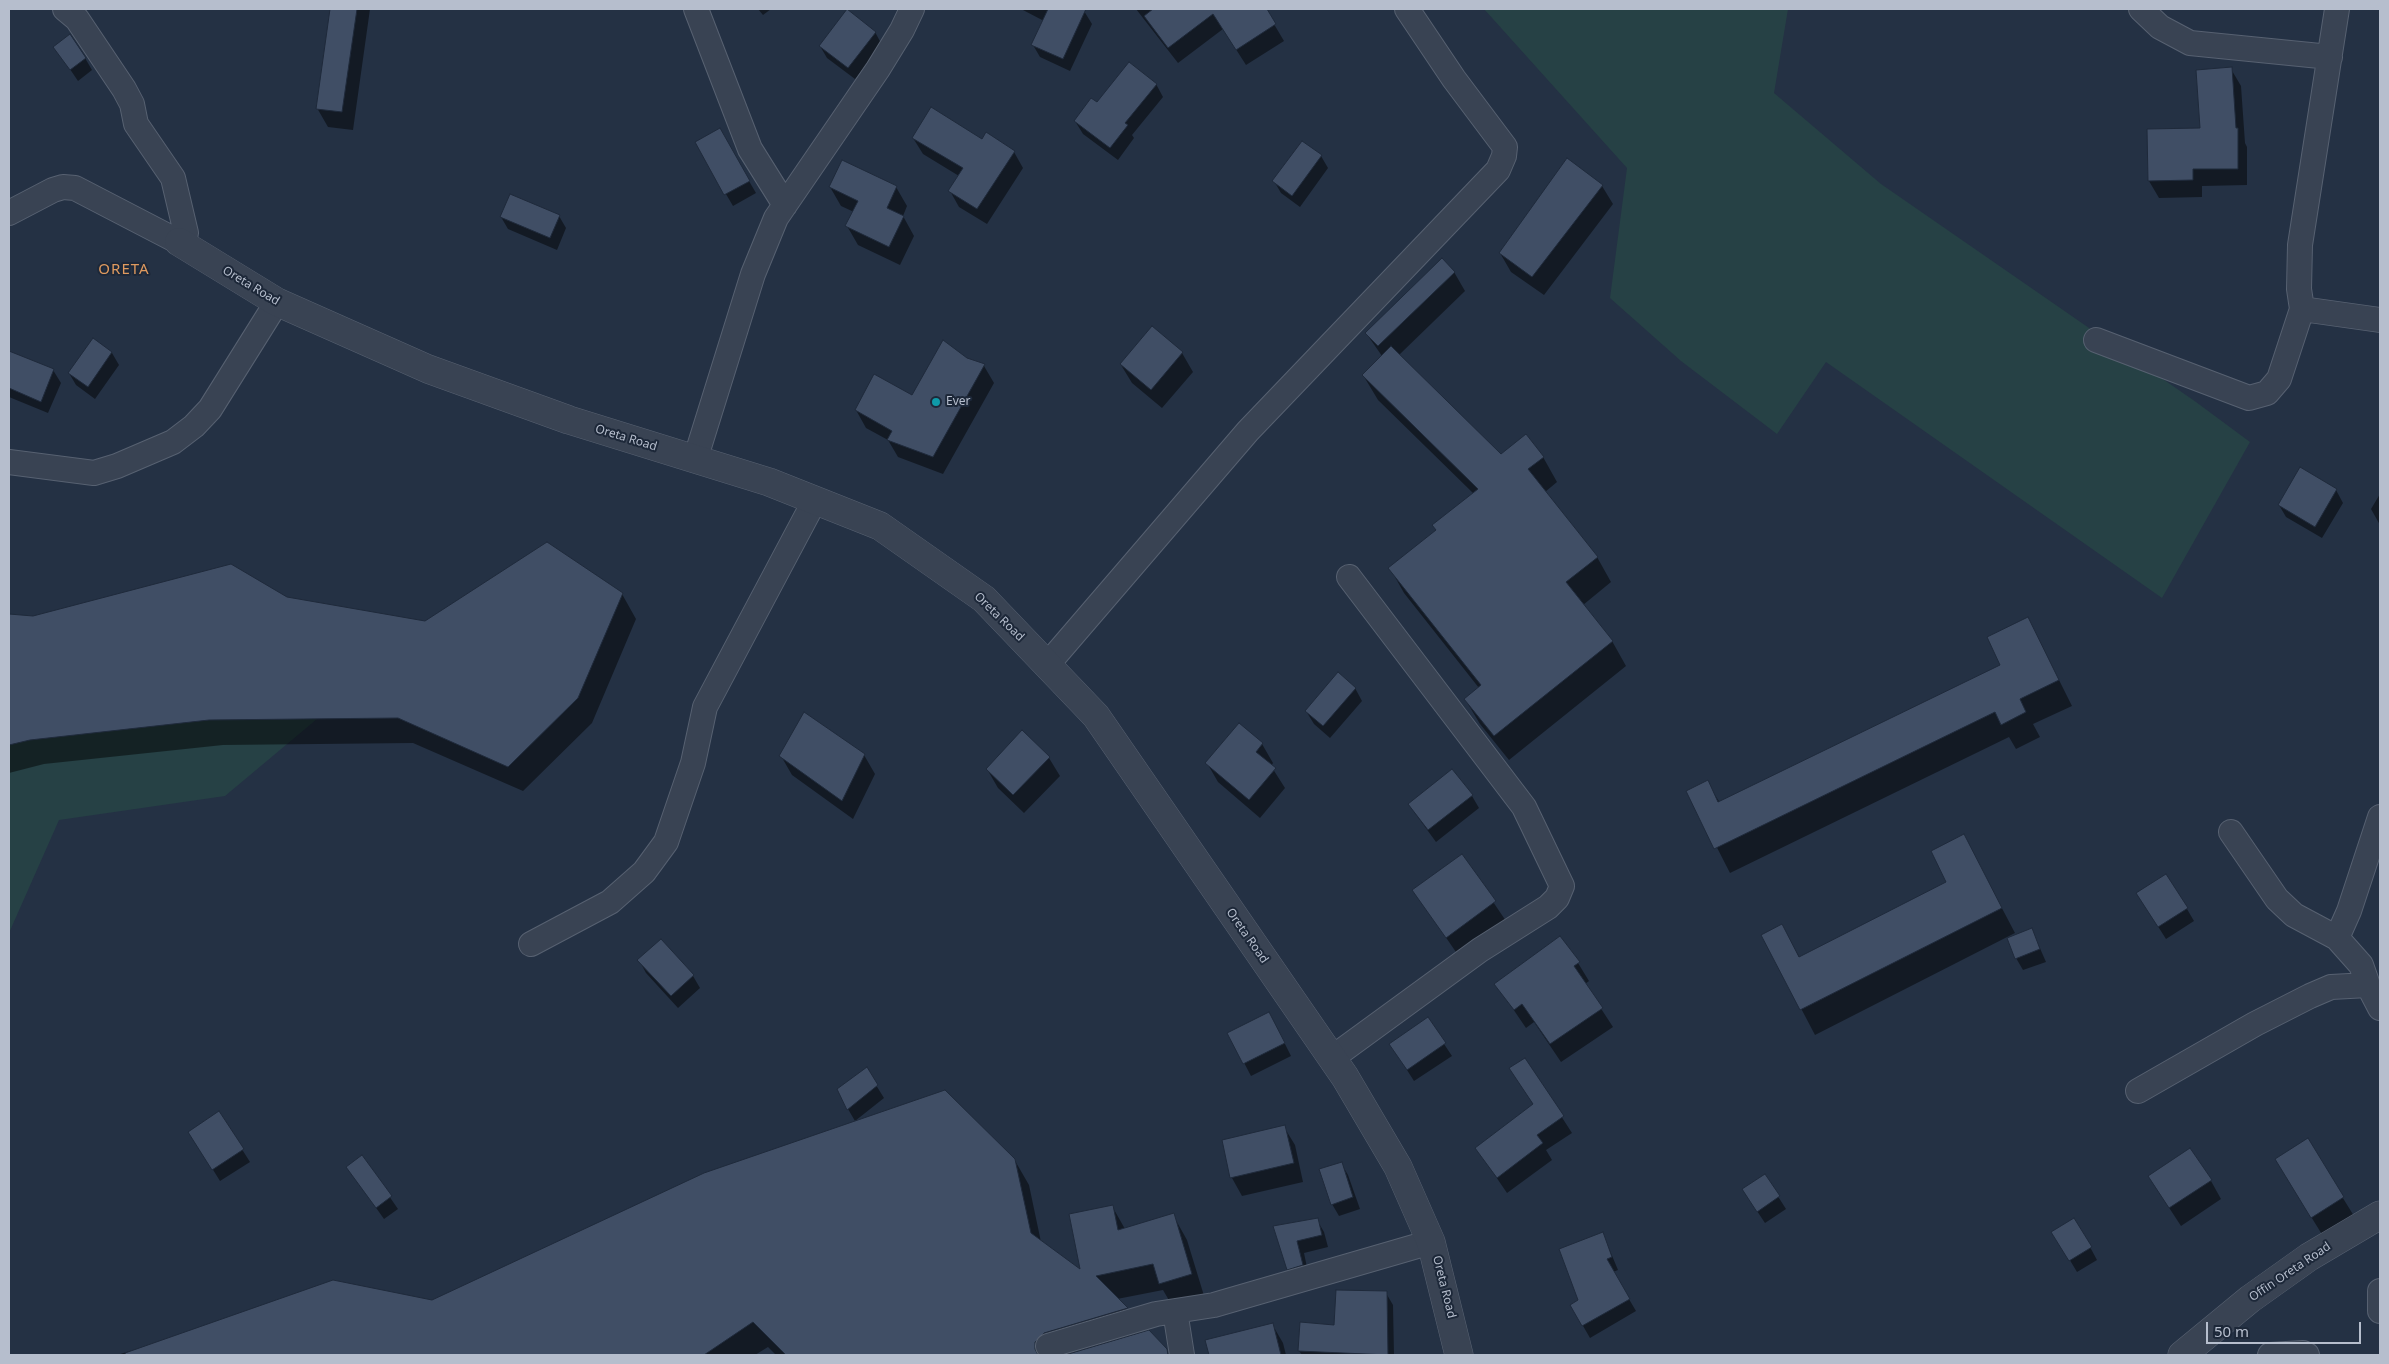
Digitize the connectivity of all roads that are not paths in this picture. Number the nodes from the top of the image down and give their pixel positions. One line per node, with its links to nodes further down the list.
1 (65, 9): 10 (street)
2 (696, 9): 8 (street)
3 (912, 9): 8 (street)
4 (1408, 9): 19 (street)
5 (2141, 9): 7 (street)
6 (2337, 9): 7 (street)
7 (2330, 58): 12 (street)
8 (784, 205): 15 (street)
9 (9, 213): 10 (street)
10 (178, 242): 11 (street, Oreta Road)
11 (277, 302): 15 (street, Oreta Road); 16 (street)
12 (2302, 309): 13 (street); 14 (street)
13 (2380, 320)
14 (2096, 340)
15 (696, 460): 17 (street, Oreta Road)
16 (9, 462)
17 (815, 500): 19 (street, Oreta Road); 23 (street)
18 (1349, 577): 26 (street)
19 (1047, 665): 26 (street, Oreta Road)
20 (2380, 817): 22 (street)
21 (2232, 832): 22 (street)
22 (2337, 938): 24 (street)
23 (531, 944)
24 (2368, 985): 25 (street); 27 (street)
25 (2380, 1008)
26 (1332, 1058): 29 (street, Oreta Road)
27 (2138, 1091)
28 (2380, 1215): 36 (street, Offin Oreta Road)
29 (1431, 1242): 31 (street); 35 (street, Oreta Road)
30 (2380, 1291): 32 (street)
31 (1175, 1311): 33 (street); 34 (street)
32 (2380, 1311)
33 (1048, 1346)
34 (1182, 1355)
35 (1459, 1355)
36 (2182, 1355)
37 (2270, 1355): 38 (street)
38 (2308, 1355)

